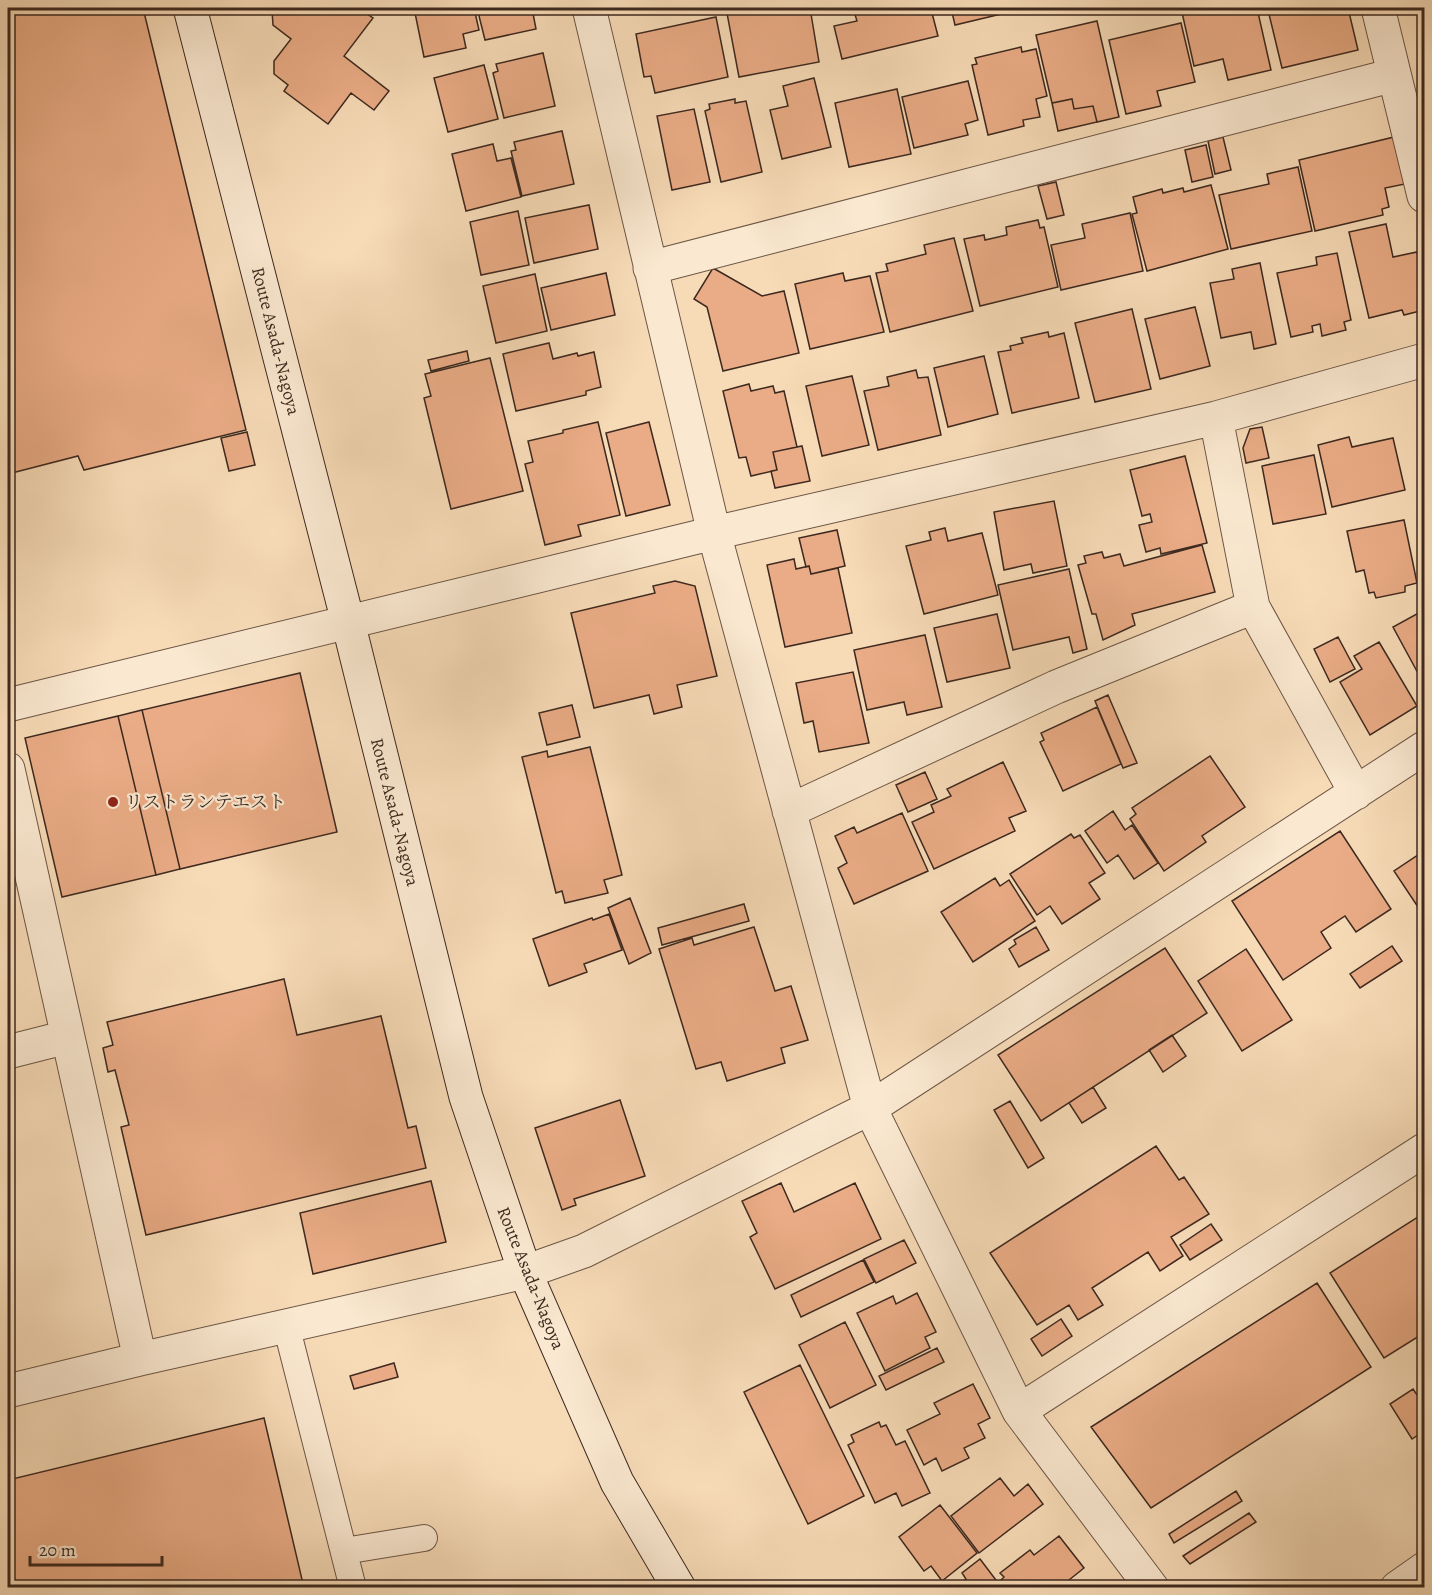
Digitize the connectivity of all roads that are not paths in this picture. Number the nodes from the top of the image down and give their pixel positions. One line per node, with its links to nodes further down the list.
1 (190, 8): 11 (street, Route Asada-Nagoya)
2 (589, 8): 6 (street)
3 (1378, 8): 4 (street)
4 (1394, 75): 5 (street); 6 (street)
5 (1425, 196)
6 (650, 268): 9 (street)
7 (1425, 360): 8 (street)
8 (1216, 418): 9 (street); 10 (street)
9 (714, 533): 11 (street); 16 (street)
10 (1253, 606): 15 (street); 16 (street)
11 (348, 622): 12 (street); 21 (street, Route Asada-Nagoya)
12 (8, 705)
13 (1425, 748): 15 (street)
14 (8, 769): 17 (street)
15 (1356, 793): 19 (street)
16 (789, 811): 19 (street)
17 (67, 1037): 18 (street); 23 (street)
18 (8, 1052)
19 (870, 1108): 21 (street); 25 (street)
20 (1425, 1150): 25 (street)
21 (525, 1272): 22 (street); 30 (street, Route Asada-Nagoya)
22 (286, 1325): 23 (street); 27 (lane)
23 (140, 1359): 24 (street)
24 (8, 1391)
25 (1018, 1411): 31 (street)
26 (424, 1538): 27 (lane)
27 (344, 1551): 29 (lane)
28 (1425, 1569): 32 (street)
29 (353, 1587)
30 (679, 1587)
31 (1152, 1587)
32 (1397, 1587)

